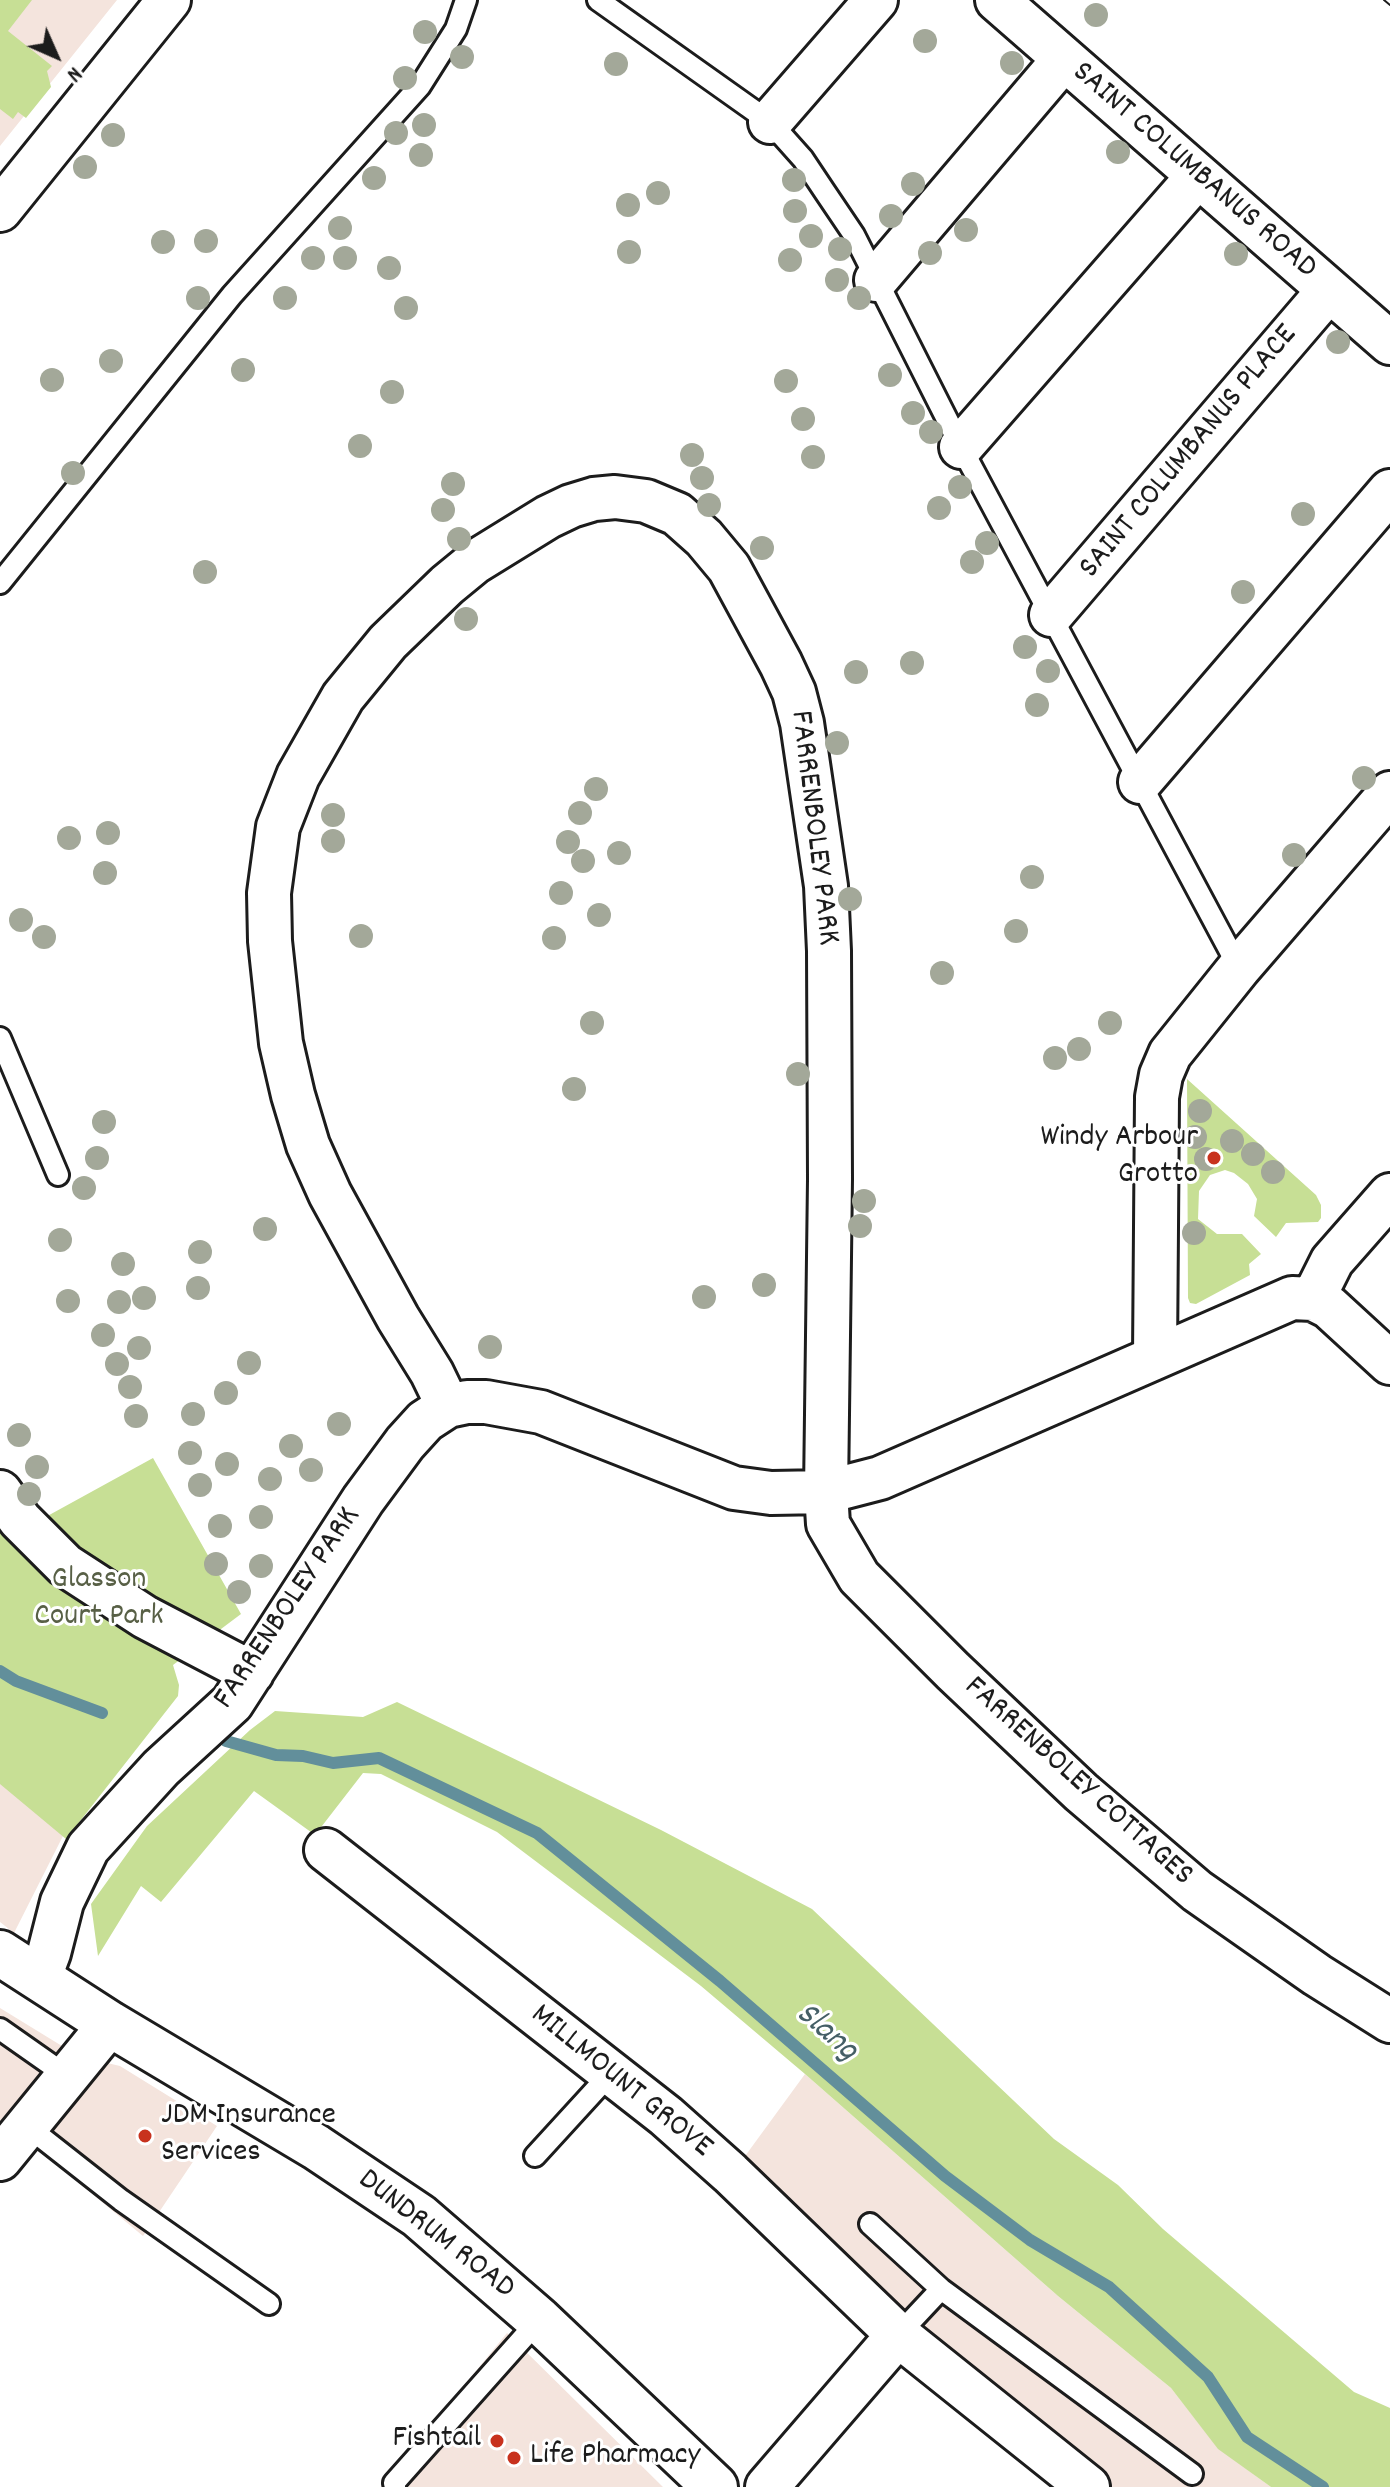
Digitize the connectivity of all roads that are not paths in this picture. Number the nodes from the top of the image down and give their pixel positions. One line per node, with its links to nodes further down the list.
1 (169, 0): 9 (street)
2 (466, 0): 15 (lane)
3 (598, 0): 7 (lane)
4 (876, 0): 7 (street)
5 (997, 0): 6 (street, SAINT COLUMBANUS ROAD)
6 (1064, 59): 8 (street, SAINT COLUMBANUS ROAD); 10 (street)
7 (770, 122): 10 (lane)
8 (1198, 176): 11 (street, SAINT COLUMBANUS ROAD); 13 (street)
9 (6, 189)
10 (876, 280): 13 (lane)
11 (1329, 290): 12 (street, SAINT COLUMBANUS ROAD); 16 (street, SAINT COLUMBANUS PLACE)
12 (1390, 343)
13 (961, 447): 16 (lane)
14 (1390, 491): 17 (street)
15 (0, 583)
16 (1051, 615): 17 (lane)
17 (1140, 782): 19 (lane)
18 (1390, 793): 19 (street)
19 (1239, 968): 24 (street)
20 (0, 1038): 21 (lane)
21 (58, 1175)
22 (1390, 1195): 23 (street)
23 (1313, 1299): 24 (street); 25 (street)
24 (1155, 1357): 28 (street)
25 (1390, 1363)
26 (448, 1406): 28 (street); 28 (street, FARRENBOLEY PARK); 29 (street, FARRENBOLEY PARK)
27 (0, 1492): 29 (street)
28 (826, 1492): 33 (street, FARRENBOLEY COTTAGES)
29 (252, 1673): 32 (street, FARRENBOLEY PARK)
30 (326, 1850): 36 (street, MILLMOUNT GROVE)
31 (0, 1953): 32 (main road, DUNDRUM ROAD)
32 (40, 1977): 34 (main road, DUNDRUM ROAD)
33 (1390, 2021)
34 (110, 2024): 37 (street); 44 (main road, DUNDRUM ROAD)
35 (0, 2029): 37 (lane)
36 (610, 2074): 39 (lane); 45 (street, MILLMOUNT GROVE)
37 (67, 2076): 38 (street)
38 (27, 2126): 40 (street); 43 (lane)
39 (535, 2156)
40 (0, 2159)
41 (870, 2224): 42 (lane)
42 (941, 2289): 45 (lane); 46 (lane)
43 (269, 2304)
44 (539, 2320): 47 (lane); 48 (main road, DUNDRUM ROAD)
45 (898, 2335): 49 (street); 50 (street, MILLMOUNT GROVE)
46 (1192, 2474)
47 (395, 2487)
48 (715, 2487)
49 (767, 2487)
50 (1088, 2487)

